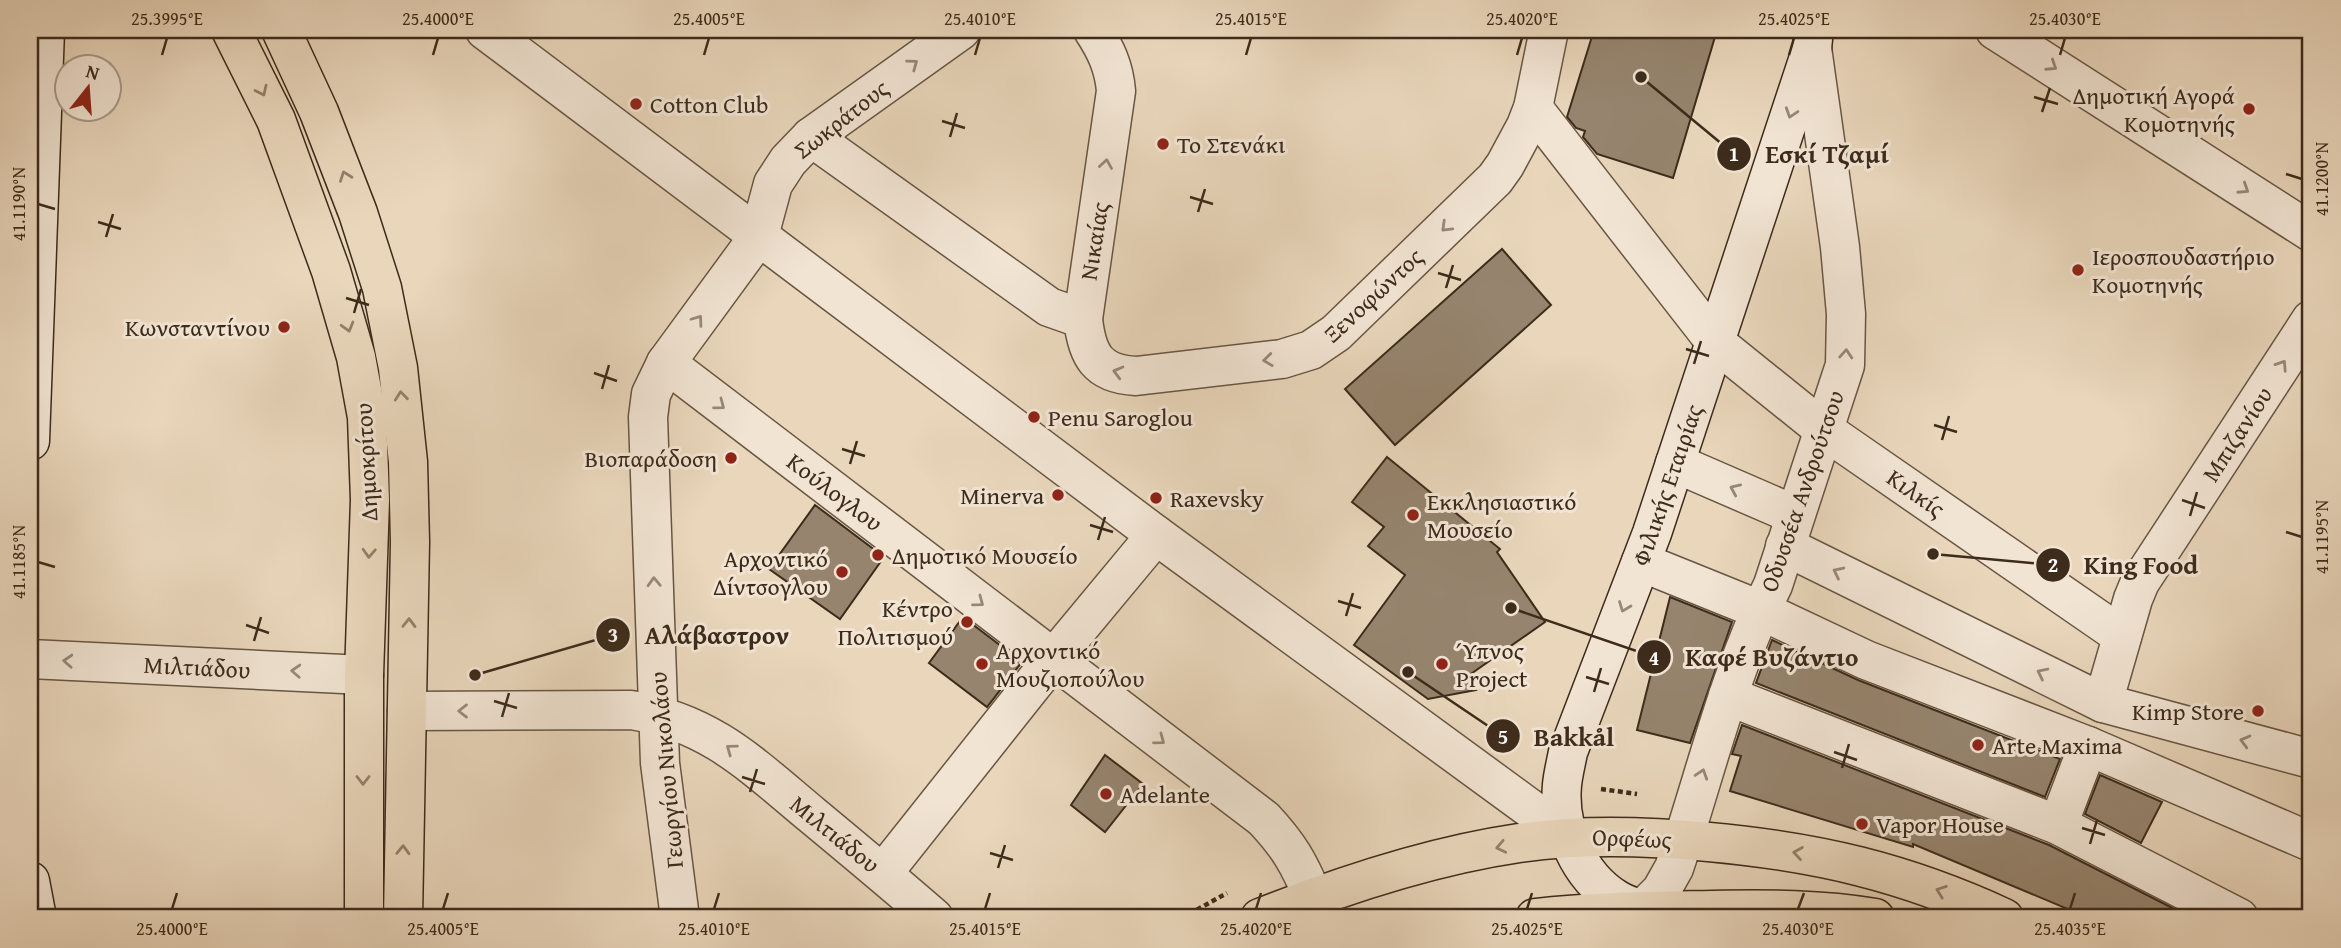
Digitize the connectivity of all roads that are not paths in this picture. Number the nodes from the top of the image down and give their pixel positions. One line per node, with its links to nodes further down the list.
1 (45, 30): 20 (street)
2 (231, 30): 29 (main road, Δημοκρίτου, one-way to 29)
3 (281, 30): 32 (main road, Δημοκρίτου, one-way to 3)
4 (485, 30): 13 (street)
5 (961, 30): 11 (street, Σωκράτους, one-way to 5)
6 (1093, 30): 14 (street, Νικαίας, one-way to 6)
7 (1549, 30): 10 (street, Ξενοφώντος)
8 (1995, 30): 12 (street, one-way to 12)
9 (1813, 39): 16 (street, Φιλικής Εταιρίας, one-way to 16); 19 (street, Οδυσσέα Ανδρούτσου, one-way to 9)
10 (1533, 108): 16 (street, Κιλκίς); 18 (street, Ξενοφώντος, one-way to 18)
11 (811, 137): 13 (street, Σωκράτους); 14 (street)
12 (2311, 232)
13 (759, 236): 17 (street, Γεωργίου Νικολάου, one-way to 13); 23 (street)
14 (1083, 319): 18 (street, Νικαίας, one-way to 14)
15 (2311, 320): 26 (street, Μπιζανίου, one-way to 15)
16 (1716, 343): 19 (street, Κιλκίς); 21 (street, Φιλικής Εταιρίας)
17 (666, 363): 28 (street, Κούλογλου, one-way to 28); 33 (street, Γεωργίου Νικολάου, one-way to 17)
18 (1186, 371)
19 (1824, 430): 22 (street, Οδυσσέα Ανδρούτσου); 26 (street, Κιλκίς)
20 (30, 442)
21 (1675, 463): 22 (street, one-way to 21); 24 (street, Φιλικής Εταιρίας)
22 (1790, 531): 25 (street, Οδυσσέα Ανδρούτσου); 31 (street, one-way to 22)
23 (1156, 535): 28 (street); 37 (street)
24 (1641, 562): 25 (street); 37 (street, Φιλικής Εταιρίας, one-way to 37)
25 (1760, 610): 30 (street, Οδυσσέα Ανδρούτσου); 34 (street)
26 (2122, 636): 31 (street, Μπιζανίου)
27 (30, 659): 29 (street, Μιλτιάδου, one-way to 27)
28 (1053, 659): 40 (street); 42 (street, Κούλογλου, one-way to 42)
29 (364, 674): 45 (main road, Δημοκρίτου, one-way to 45)
30 (1728, 696): 36 (street); 38 (street, Οδυσσέα Ανδρούτσου, one-way to 30)
31 (2103, 704): 35 (street, one-way to 31)
32 (407, 712): 33 (street, Μιλτιάδου, one-way to 32); 46 (main road, Δημοκρίτου, one-way to 32)
33 (659, 714): 40 (street, Μιλτιάδου, one-way to 33); 47 (street, Γεωργίου Νικολάου)
34 (2088, 746): 36 (street); 39 (street)
35 (2311, 759)
36 (2058, 825): 53 (street)
37 (1569, 837): 38 (main road, Ορφέως); 42 (main road, Ορφέως, one-way to 42); 43 (street, Φιλικής Εταιρίας)
38 (1683, 840): 43 (street, Οδυσσέα Ανδρούτσου); 52 (main road, Ορφέως, one-way to 38)
39 (2311, 842)
40 (883, 873): 48 (street, Μιλτιάδου)
41 (30, 881): 44 (street)
42 (1313, 897): 49 (main road, Ορφέως)
43 (1642, 914): 50 (main road); 51 (main road)
44 (37, 918)
45 (363, 918)
46 (403, 918)
47 (680, 918)
48 (934, 918)
49 (1260, 918)
50 (1535, 918)
51 (1875, 918)
52 (2004, 918)
53 (2239, 918)

